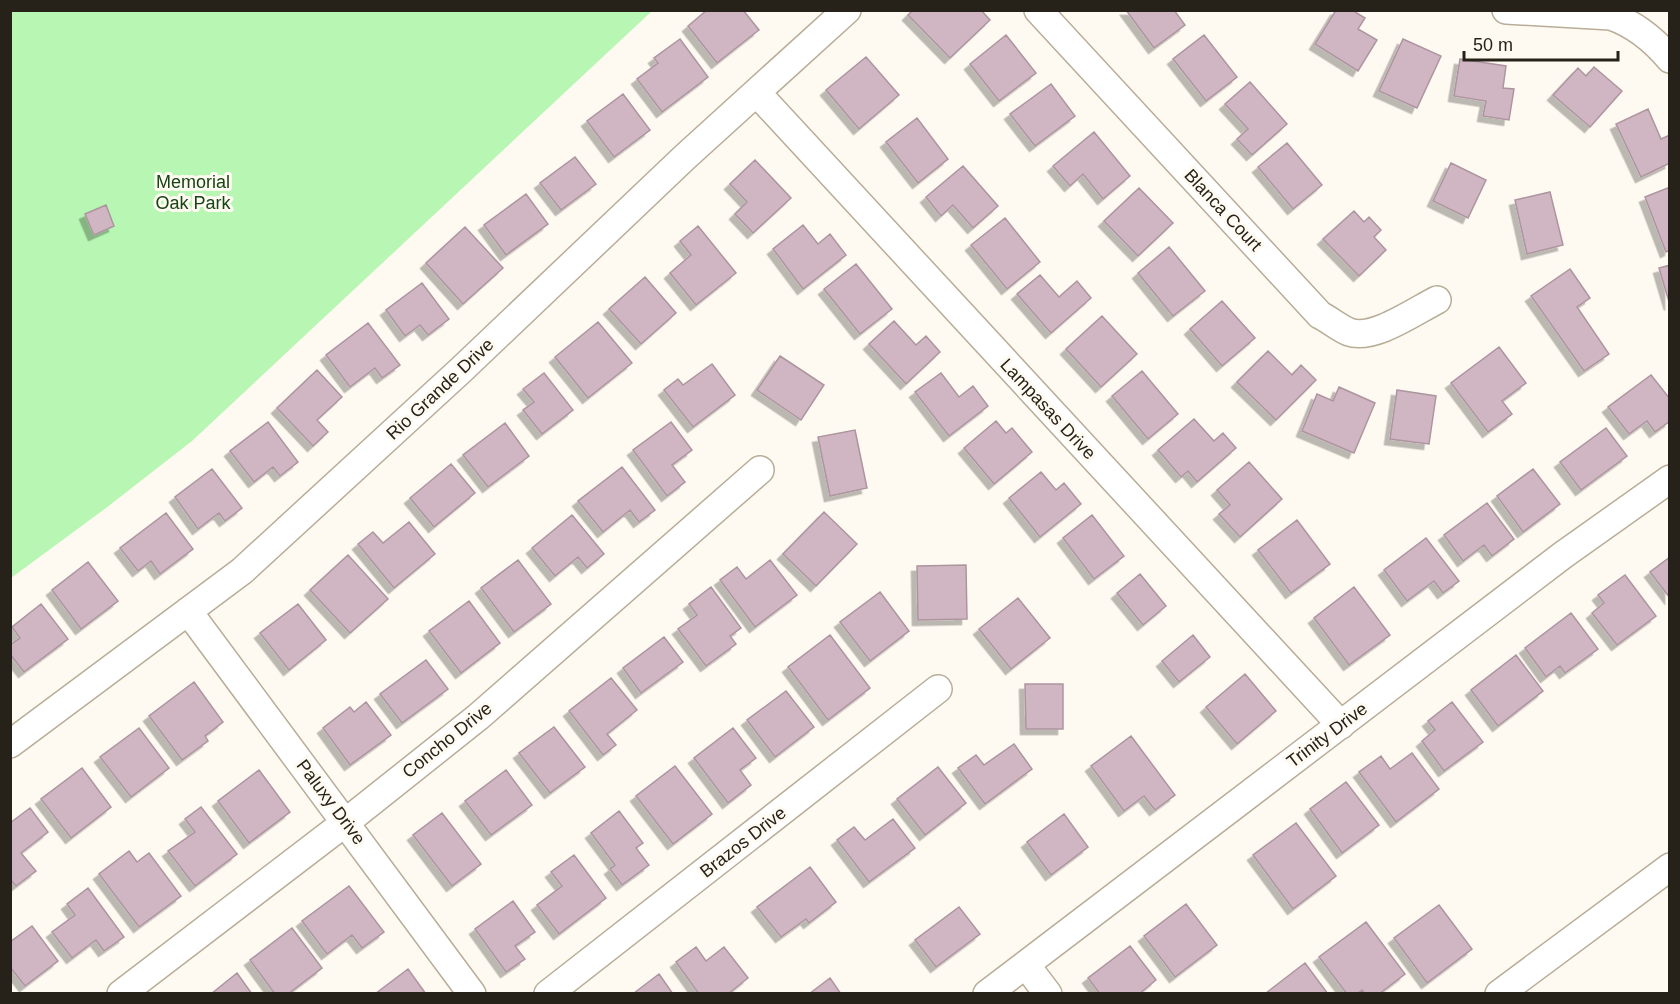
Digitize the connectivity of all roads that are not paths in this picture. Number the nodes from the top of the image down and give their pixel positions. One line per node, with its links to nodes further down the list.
1 (847, 10): 5 (street, Rio Grande Drive)
2 (1038, 10): 6 (street, Blanca Court)
3 (1506, 10): 4 (street)
4 (1670, 59)
5 (757, 93): 9 (street, Rio Grande Drive); 11 (street, Lampasas Drive)
6 (1437, 300)
7 (760, 470): 13 (street, Concho Drive)
8 (1670, 479): 11 (street, Trinity Drive)
9 (188, 611): 12 (street, Rio Grande Drive); 13 (street, Paluxy Drive)
10 (938, 690): 18 (street, Brazos Drive)
11 (1341, 725): 15 (street, Trinity Drive)
12 (11, 743)
13 (346, 822): 16 (street, Concho Drive); 17 (street, Paluxy Drive)
14 (1670, 867): 21 (street)
15 (1026, 964): 19 (street, Trinity Drive); 20 (street)
16 (121, 993)
17 (472, 993)
18 (548, 993)
19 (987, 993)
20 (1048, 993)
21 (1499, 993)

